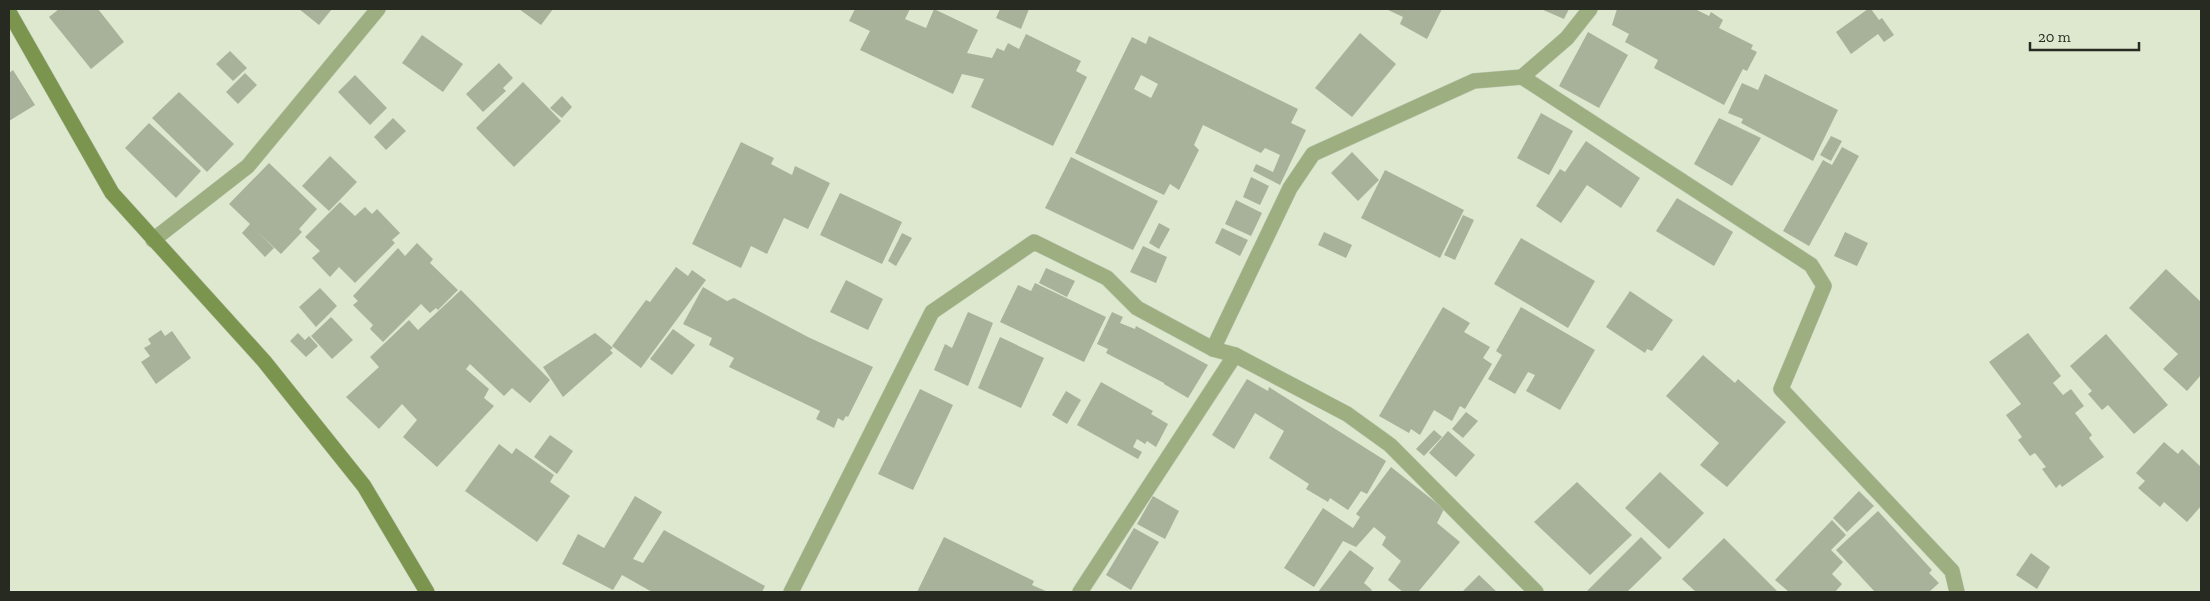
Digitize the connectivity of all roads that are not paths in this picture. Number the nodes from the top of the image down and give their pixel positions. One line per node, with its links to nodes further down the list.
1 (378, 9): 5 (street)
2 (1590, 9): 4 (street)
3 (9, 12): 5 (street)
4 (1522, 77): 6 (street); 12 (street)
5 (154, 240): 8 (street)
6 (1213, 349): 7 (street); 9 (street)
7 (1235, 355): 10 (street); 11 (street)
8 (427, 592)
9 (791, 592)
10 (1080, 592)
11 (1536, 592)
12 (1957, 592)

